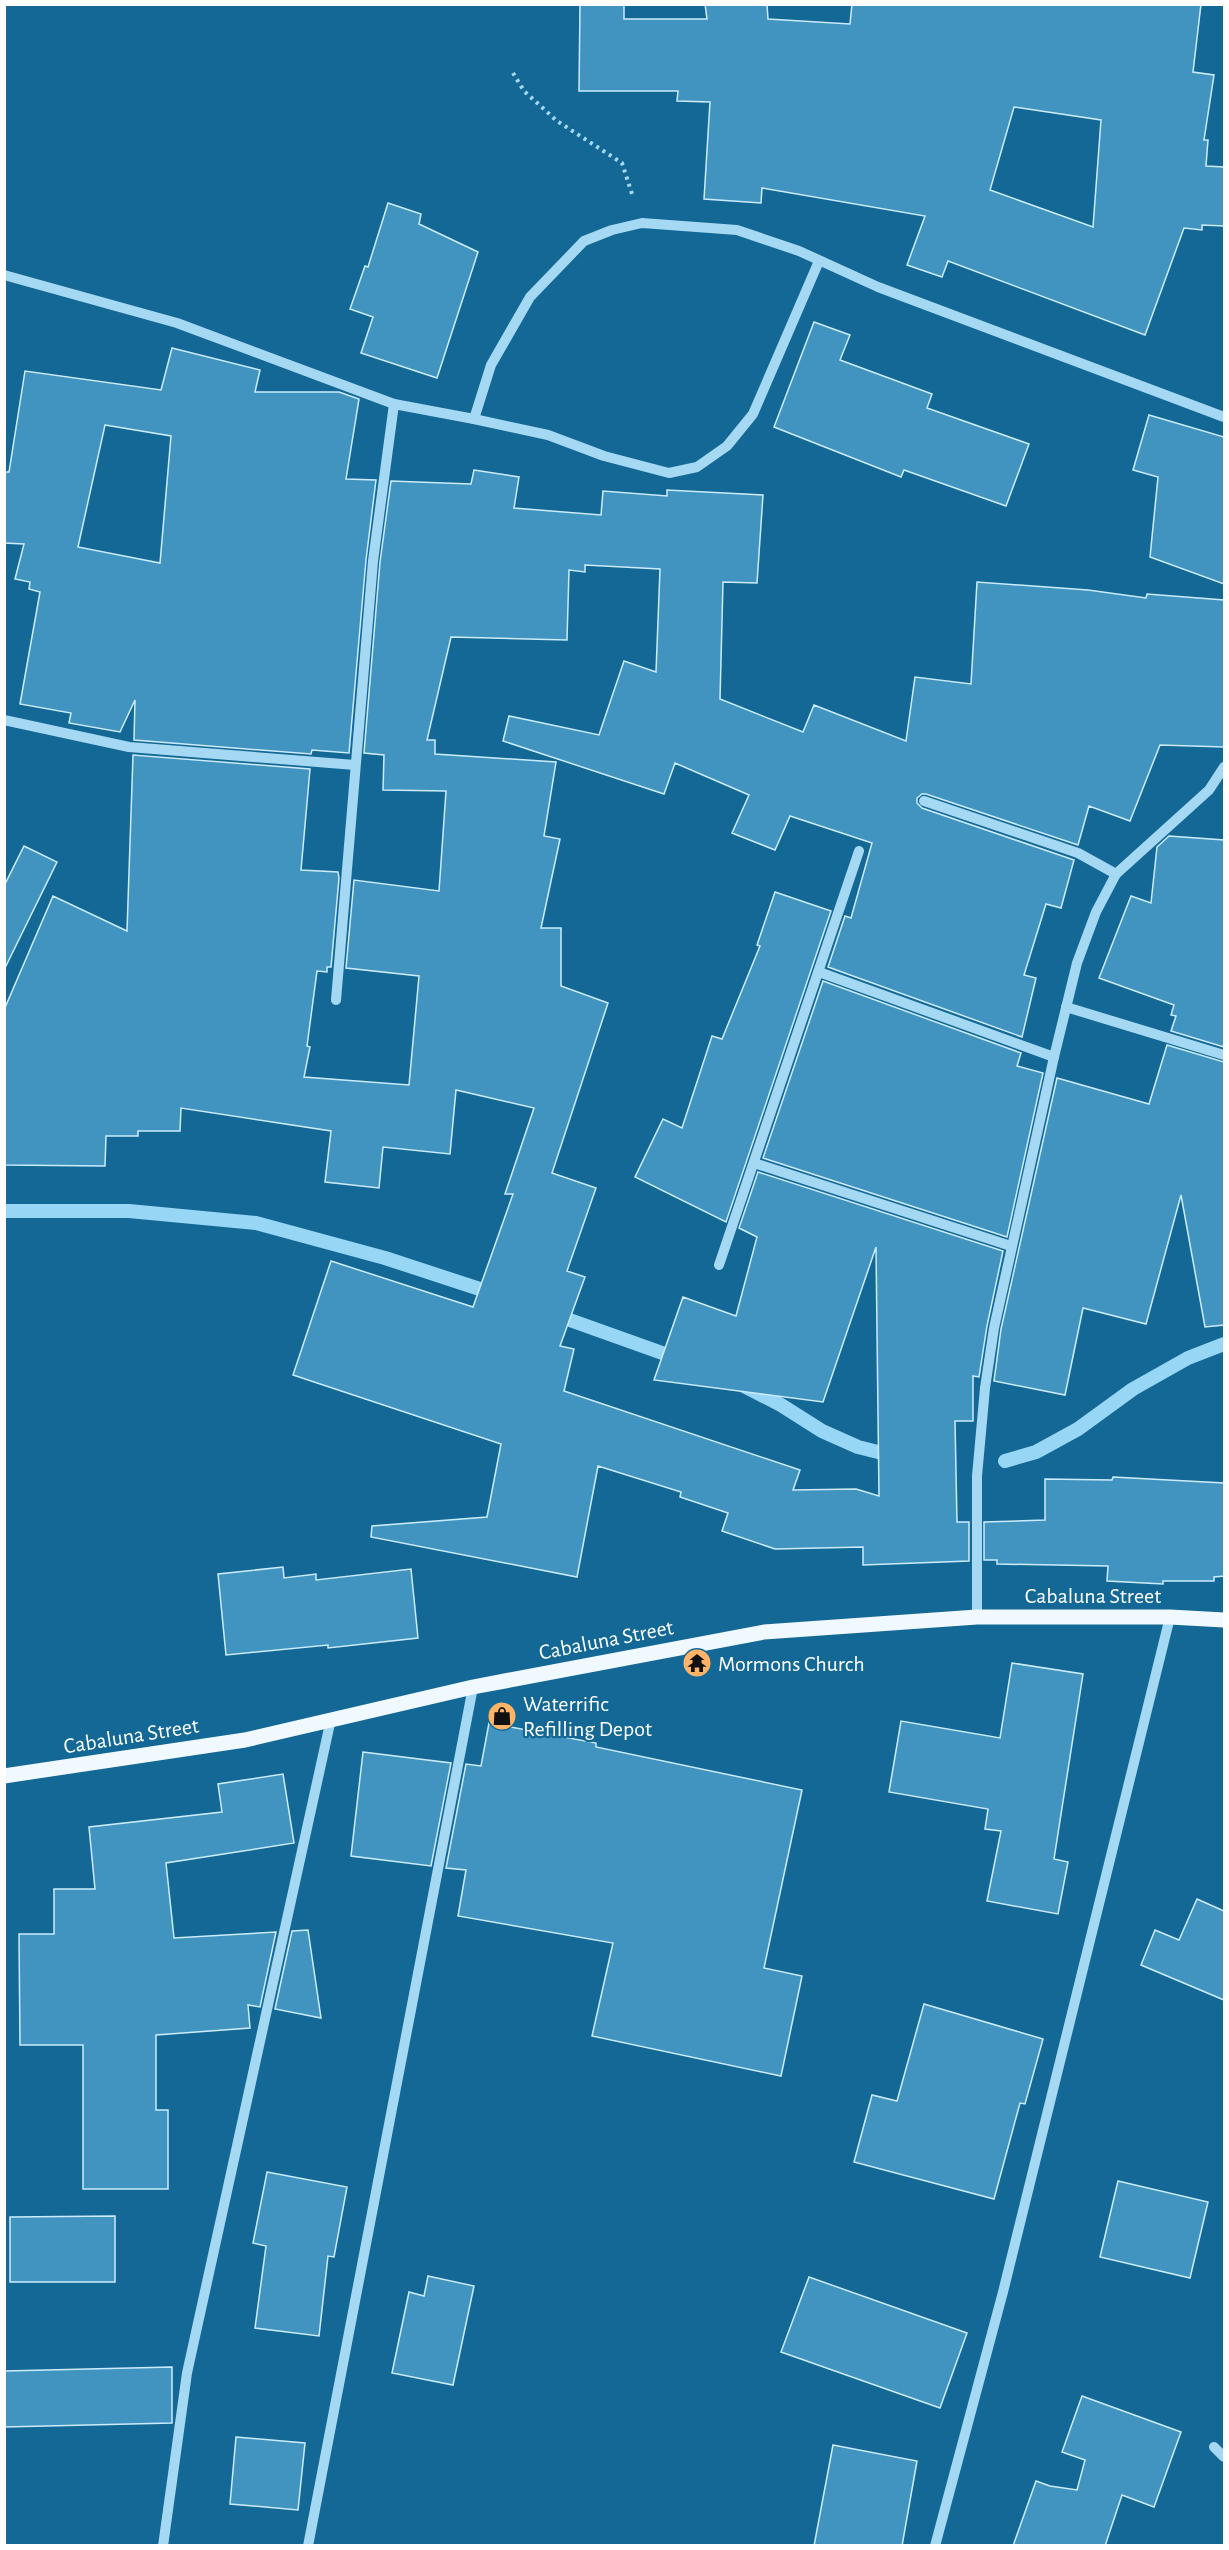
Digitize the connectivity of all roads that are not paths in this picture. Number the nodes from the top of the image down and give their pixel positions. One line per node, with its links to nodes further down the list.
1 (819, 261): 4 (street); 5 (street); 5 (street)
2 (4, 275): 3 (street)
3 (394, 404): 5 (street); 7 (street)
4 (1224, 417)
5 (474, 419)
6 (4, 720): 7 (street)
7 (355, 765): 13 (street)
8 (1224, 767): 11 (street)
9 (924, 801): 11 (street)
10 (859, 851): 12 (street)
11 (1116, 874): 14 (street)
12 (819, 972): 16 (street); 17 (street)
13 (336, 1000)
14 (1066, 1007): 15 (street); 16 (street)
15 (1224, 1055)
16 (1053, 1057): 18 (street)
17 (754, 1162): 18 (street); 19 (street)
18 (1011, 1246): 20 (street)
19 (719, 1265)
20 (977, 1617): 21 (main road, Cabaluna Street); 23 (main road, Cabaluna Street)
21 (1170, 1617): 22 (main road, Cabaluna Street); 30 (street)
22 (1224, 1620)
23 (473, 1687): 24 (main road, Cabaluna Street); 29 (street)
24 (331, 1719): 25 (main road, Cabaluna Street); 28 (street)
25 (4, 1776)
26 (1214, 2447): 27 (street)
27 (1224, 2457)
28 (163, 2546)
29 (308, 2546)
30 (935, 2546)

